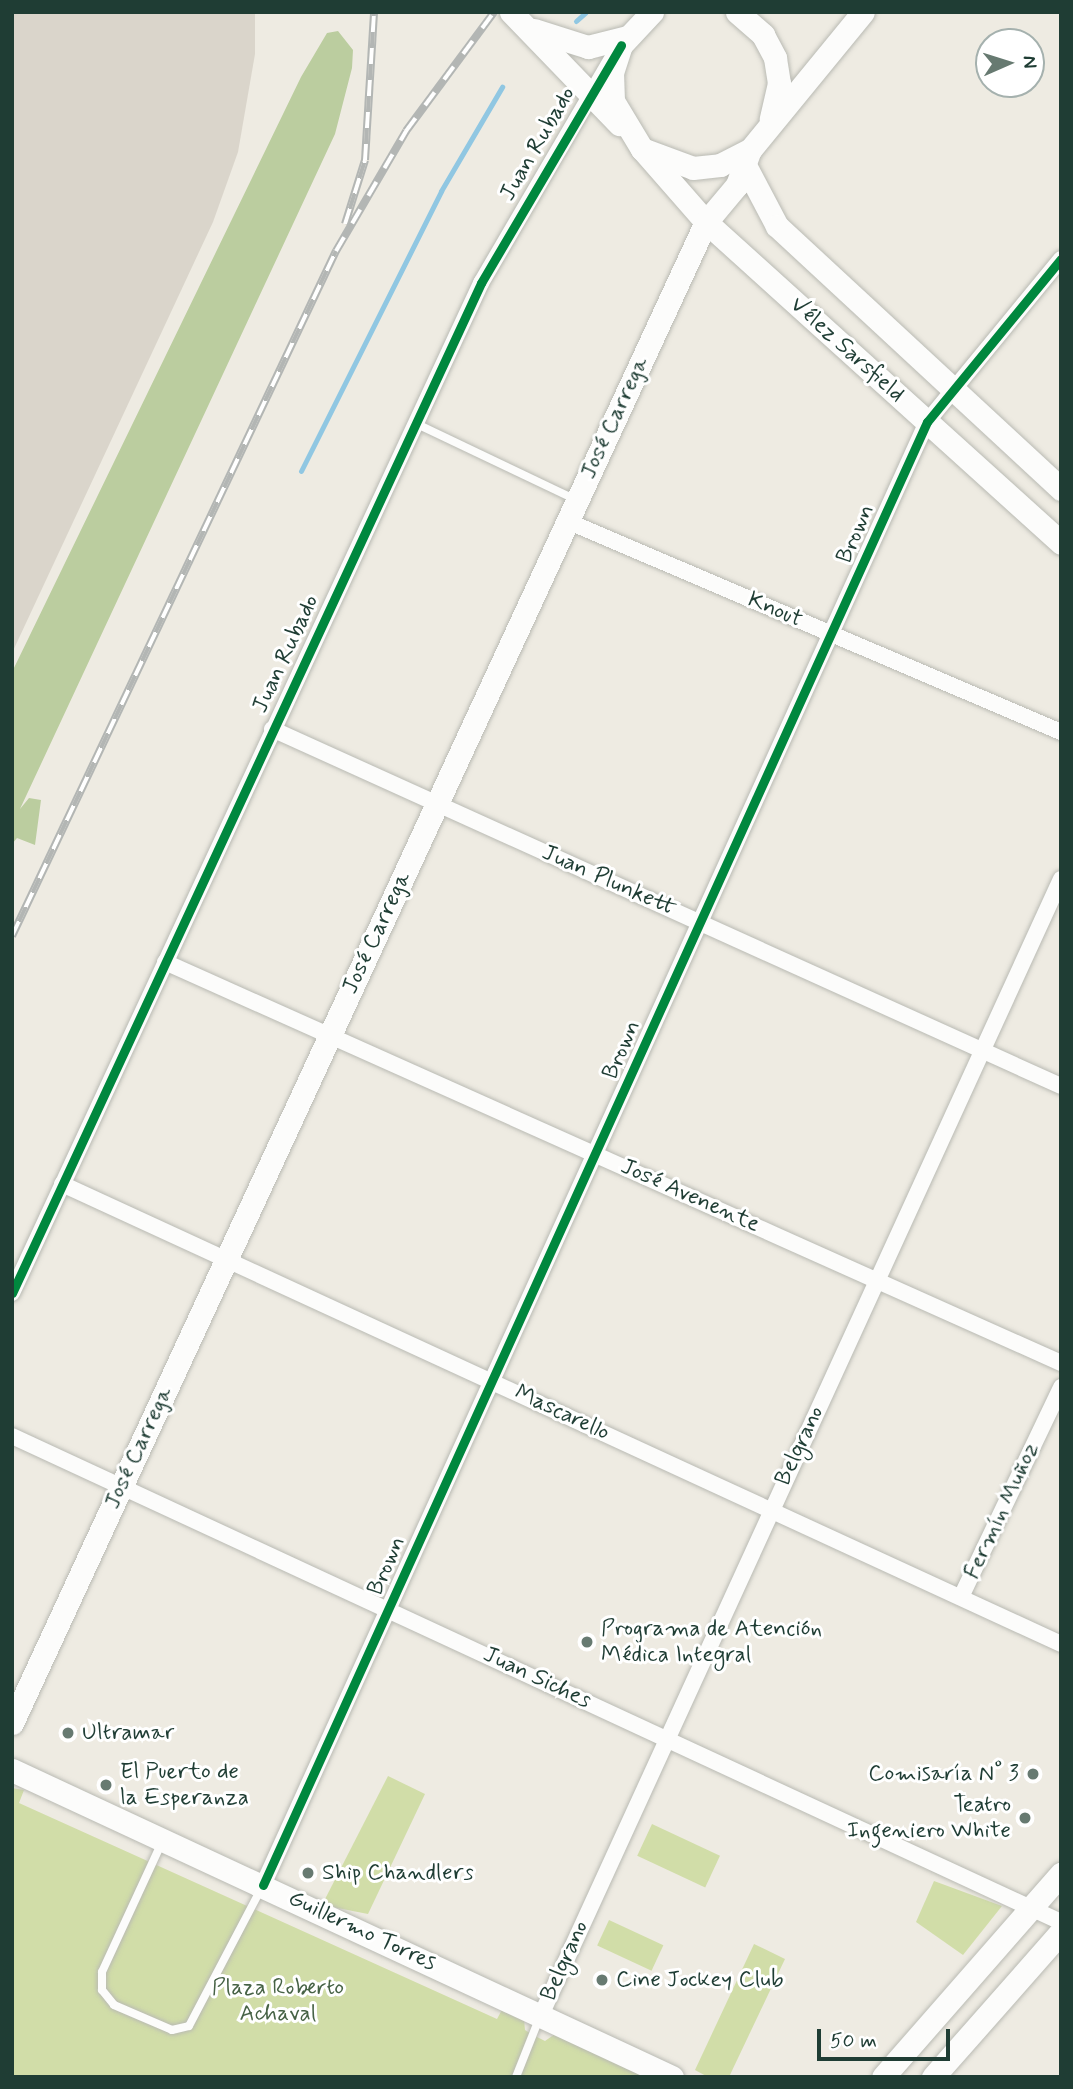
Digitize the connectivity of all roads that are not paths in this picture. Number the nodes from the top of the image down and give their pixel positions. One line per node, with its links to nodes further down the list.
1 (652, 12): 5 (main road)
2 (737, 12): 8 (main road)
3 (863, 12): 8 (main road, José Carrega)
4 (518, 19): 5 (main road); 6 (main road, Vélez Sarsfield)
5 (624, 41): 6 (street, Juan Rubado); 7 (main road)
6 (589, 94): 7 (main road, Vélez Sarsfield); 14 (street, Juan Rubado)
7 (624, 128): 9 (main road, Vélez Sarsfield)
8 (765, 131): 10 (main road, José Carrega)
9 (642, 149): 10 (main road); 11 (main road, Vélez Sarsfield)
10 (748, 160): 11 (main road, José Carrega); 13 (main road, Vélez Sarsfield)
11 (706, 222): 15 (main road, Vélez Sarsfield); 17 (main road, José Carrega)
12 (1061, 260): 13 (street, Brown)
13 (950, 387): 15 (street, Brown); 16 (main road, Vélez Sarsfield)
14 (414, 422): 17 (lane, Knout); 20 (street, Juan Rubado)
15 (927, 422): 18 (main road, Vélez Sarsfield); 19 (street, Brown)
16 (1061, 489)
17 (572, 511): 19 (street, Knout); 22 (main road, José Carrega)
18 (1061, 543)
19 (832, 634): 21 (street, Knout); 24 (street, Brown)
20 (272, 729): 22 (street, Juan Plunkett); 25 (street, Juan Rubado)
21 (1061, 732)
22 (437, 803): 24 (street, Juan Plunkett); 26 (main road, José Carrega)
23 (1061, 879): 27 (street, Belgrano)
24 (701, 922): 27 (street, Juan Plunkett); 29 (street, Brown)
25 (165, 962): 26 (street, José Avenente); 30 (street, Juan Rubado)
26 (330, 1035): 29 (street, José Avenente); 31 (main road, José Carrega)
27 (982, 1050): 28 (street, Juan Plunkett); 32 (street, Belgrano)
28 (1061, 1086)
29 (596, 1154): 32 (street, José Avenente); 35 (street, Brown)
30 (62, 1184): 31 (street, Mascarello); 33 (street, Juan Rubado)
31 (227, 1259): 35 (street, Mascarello); 38 (main road, José Carrega)
32 (876, 1280): 34 (street, José Avenente); 39 (street, Belgrano)
33 (12, 1293)
34 (1061, 1363)
35 (492, 1381): 39 (street, Mascarello); 41 (street, Brown)
36 (1061, 1387): 40 (street, Fermín Muñoz)
37 (12, 1436): 38 (street, Juan Siches)
38 (122, 1486): 41 (street, Juan Siches); 43 (main road, José Carrega)
39 (771, 1510): 40 (street, Mascarello); 44 (street, Belgrano)
40 (961, 1597): 42 (street, Mascarello)
41 (388, 1609): 44 (street, Juan Siches); 48 (street, Brown)
42 (1061, 1643)
43 (12, 1723)
44 (666, 1738): 49 (street, Juan Siches); 52 (street, Belgrano)
45 (12, 1770): 46 (main road, Guillermo Torres)
46 (163, 1839): 48 (main road, Guillermo Torres); 48 (lane)
47 (1061, 1874): 49 (main road)
48 (263, 1885): 52 (main road, Guillermo Torres)
49 (1031, 1908): 50 (street, Juan Siches); 55 (main road)
50 (1061, 1922)
51 (1061, 1932): 56 (main road)
52 (542, 2013): 53 (lane); 54 (main road, Guillermo Torres)
53 (516, 2077)
54 (672, 2077)
55 (883, 2077)
56 (933, 2077)

